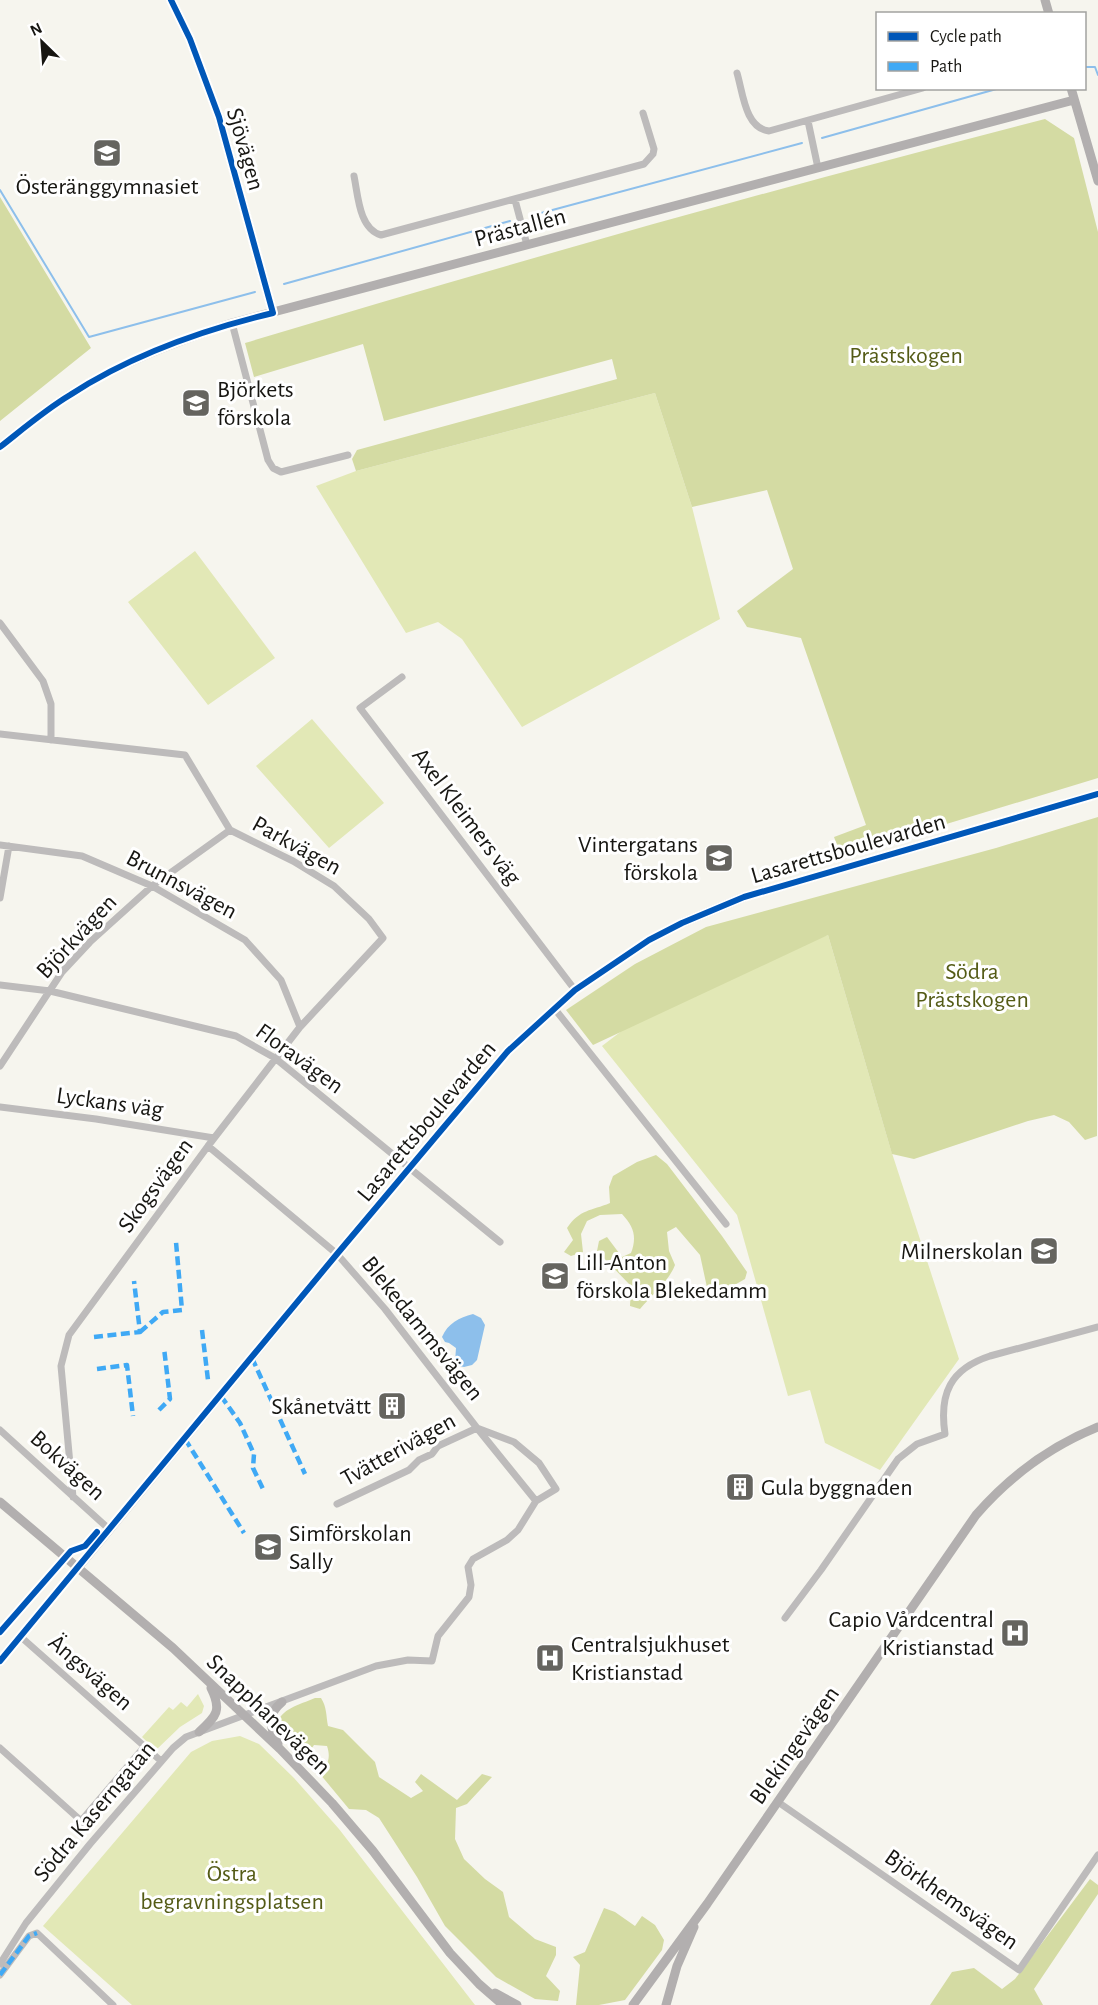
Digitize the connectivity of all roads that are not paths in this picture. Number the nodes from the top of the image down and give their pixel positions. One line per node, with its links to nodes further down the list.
1 (171, 0): 13 (street, Sjövägen)
2 (738, 73): 7 (street)
3 (916, 90): 7 (street)
4 (1072, 90): 5 (street)
5 (1074, 100): 8 (street, Prästallén); 10 (street)
6 (643, 113): 11 (street)
7 (808, 121): 8 (street)
8 (818, 168): 12 (street, Prästallén)
9 (354, 176): 11 (street)
10 (1098, 181)
11 (515, 200): 12 (street)
12 (527, 245): 13 (street, Prästallén)
13 (273, 313): 14 (street, Prästallén)
14 (232, 322): 15 (street, Prästallén); 16 (street)
15 (0, 447)
16 (348, 455)
17 (0, 623): 20 (street)
18 (402, 677): 29 (street, Axel Kleimers väg)
19 (0, 734): 20 (street, Parkvägen)
20 (51, 740): 22 (street, Parkvägen)
21 (1098, 794): 29 (street, Lasarettsboulevarden)
22 (230, 830): 25 (street, Björkvägen); 27 (street, Parkvägen)
23 (0, 845): 24 (street, Brunnsvägen)
24 (9, 846): 25 (street, Brunnsvägen); 26 (street)
25 (152, 886): 30 (street, Björkvägen); 32 (street, Brunnsvägen)
26 (0, 898)
27 (383, 938): 32 (street, Skogsvägen)
28 (0, 985): 30 (street, Floravägen)
29 (575, 990): 31 (street, Lasarettsboulevarden)
30 (50, 991): 33 (street, Floravägen); 34 (street, Björkvägen)
31 (554, 1008): 38 (street, Lasarettsboulevarden); 39 (street)
32 (300, 1027): 33 (street, Skogsvägen)
33 (275, 1058): 36 (street, Skogsvägen); 38 (street, Floravägen)
34 (0, 1066)
35 (0, 1107): 36 (street, Lyckans väg)
36 (214, 1138): 37 (street, Skogsvägen)
37 (208, 1146): 41 (street); 46 (street, Skogsvägen)
38 (411, 1169): 40 (street, Floravägen); 41 (street, Lasarettsboulevarden)
39 (726, 1224)
40 (500, 1242)
41 (338, 1254): 44 (street, Blekedammsvägen); 50 (street, Lasarettsboulevarden)
42 (1098, 1327): 52 (street)
43 (1098, 1427): 64 (street, Blekingevägen)
44 (477, 1428): 47 (street, Blekedammsvägen); 47 (street, Blekedammsvägen); 49 (street, Tvätterivägen)
45 (0, 1430): 46 (street, Bokvägen)
46 (73, 1497): 50 (street, Bokvägen)
47 (536, 1501): 55 (street, Blekedammsvägen)
48 (0, 1502): 51 (street, Snapphanevägen)
49 (337, 1504)
50 (110, 1530): 51 (street, Lasarettsboulevarden)
51 (77, 1569): 53 (street, Lasarettsboulevarden); 56 (street, Snapphanevägen)
52 (785, 1618)
53 (21, 1637): 54 (street, Lasarettsboulevarden); 60 (street, Ängsvägen)
54 (0, 1661)
55 (432, 1661): 57 (street, Södra Kaserngatan)
56 (209, 1683): 58 (street, Snapphanevägen); 59 (street)
57 (282, 1702): 58 (street, Södra Kaserngatan); 62 (street)
58 (243, 1715): 59 (street, Södra Kaserngatan); 62 (street, Snapphanevägen)
59 (199, 1732): 63 (street, Södra Kaserngatan)
60 (145, 1746): 63 (street, Ängsvägen); 65 (street)
61 (0, 1748): 65 (street)
62 (280, 1749): 71 (street, Snapphanevägen)
63 (161, 1761): 69 (street, Södra Kaserngatan)
64 (778, 1802): 67 (street, Björkhemsvägen); 68 (street, Blekingevägen)
65 (81, 1821): 66 (street)
66 (87, 1827)
67 (1098, 1855)
68 (700, 1914): 75 (street, Blekingevägen); 76 (street, Blekingevägen)
69 (0, 1964)
70 (0, 1975): 72 (street)
71 (479, 1984): 73 (street, Snapphanevägen); 74 (street, Snapphanevägen)
72 (113, 2005)
73 (503, 2005)
74 (517, 2005)
75 (633, 2005)
76 (666, 2005)

